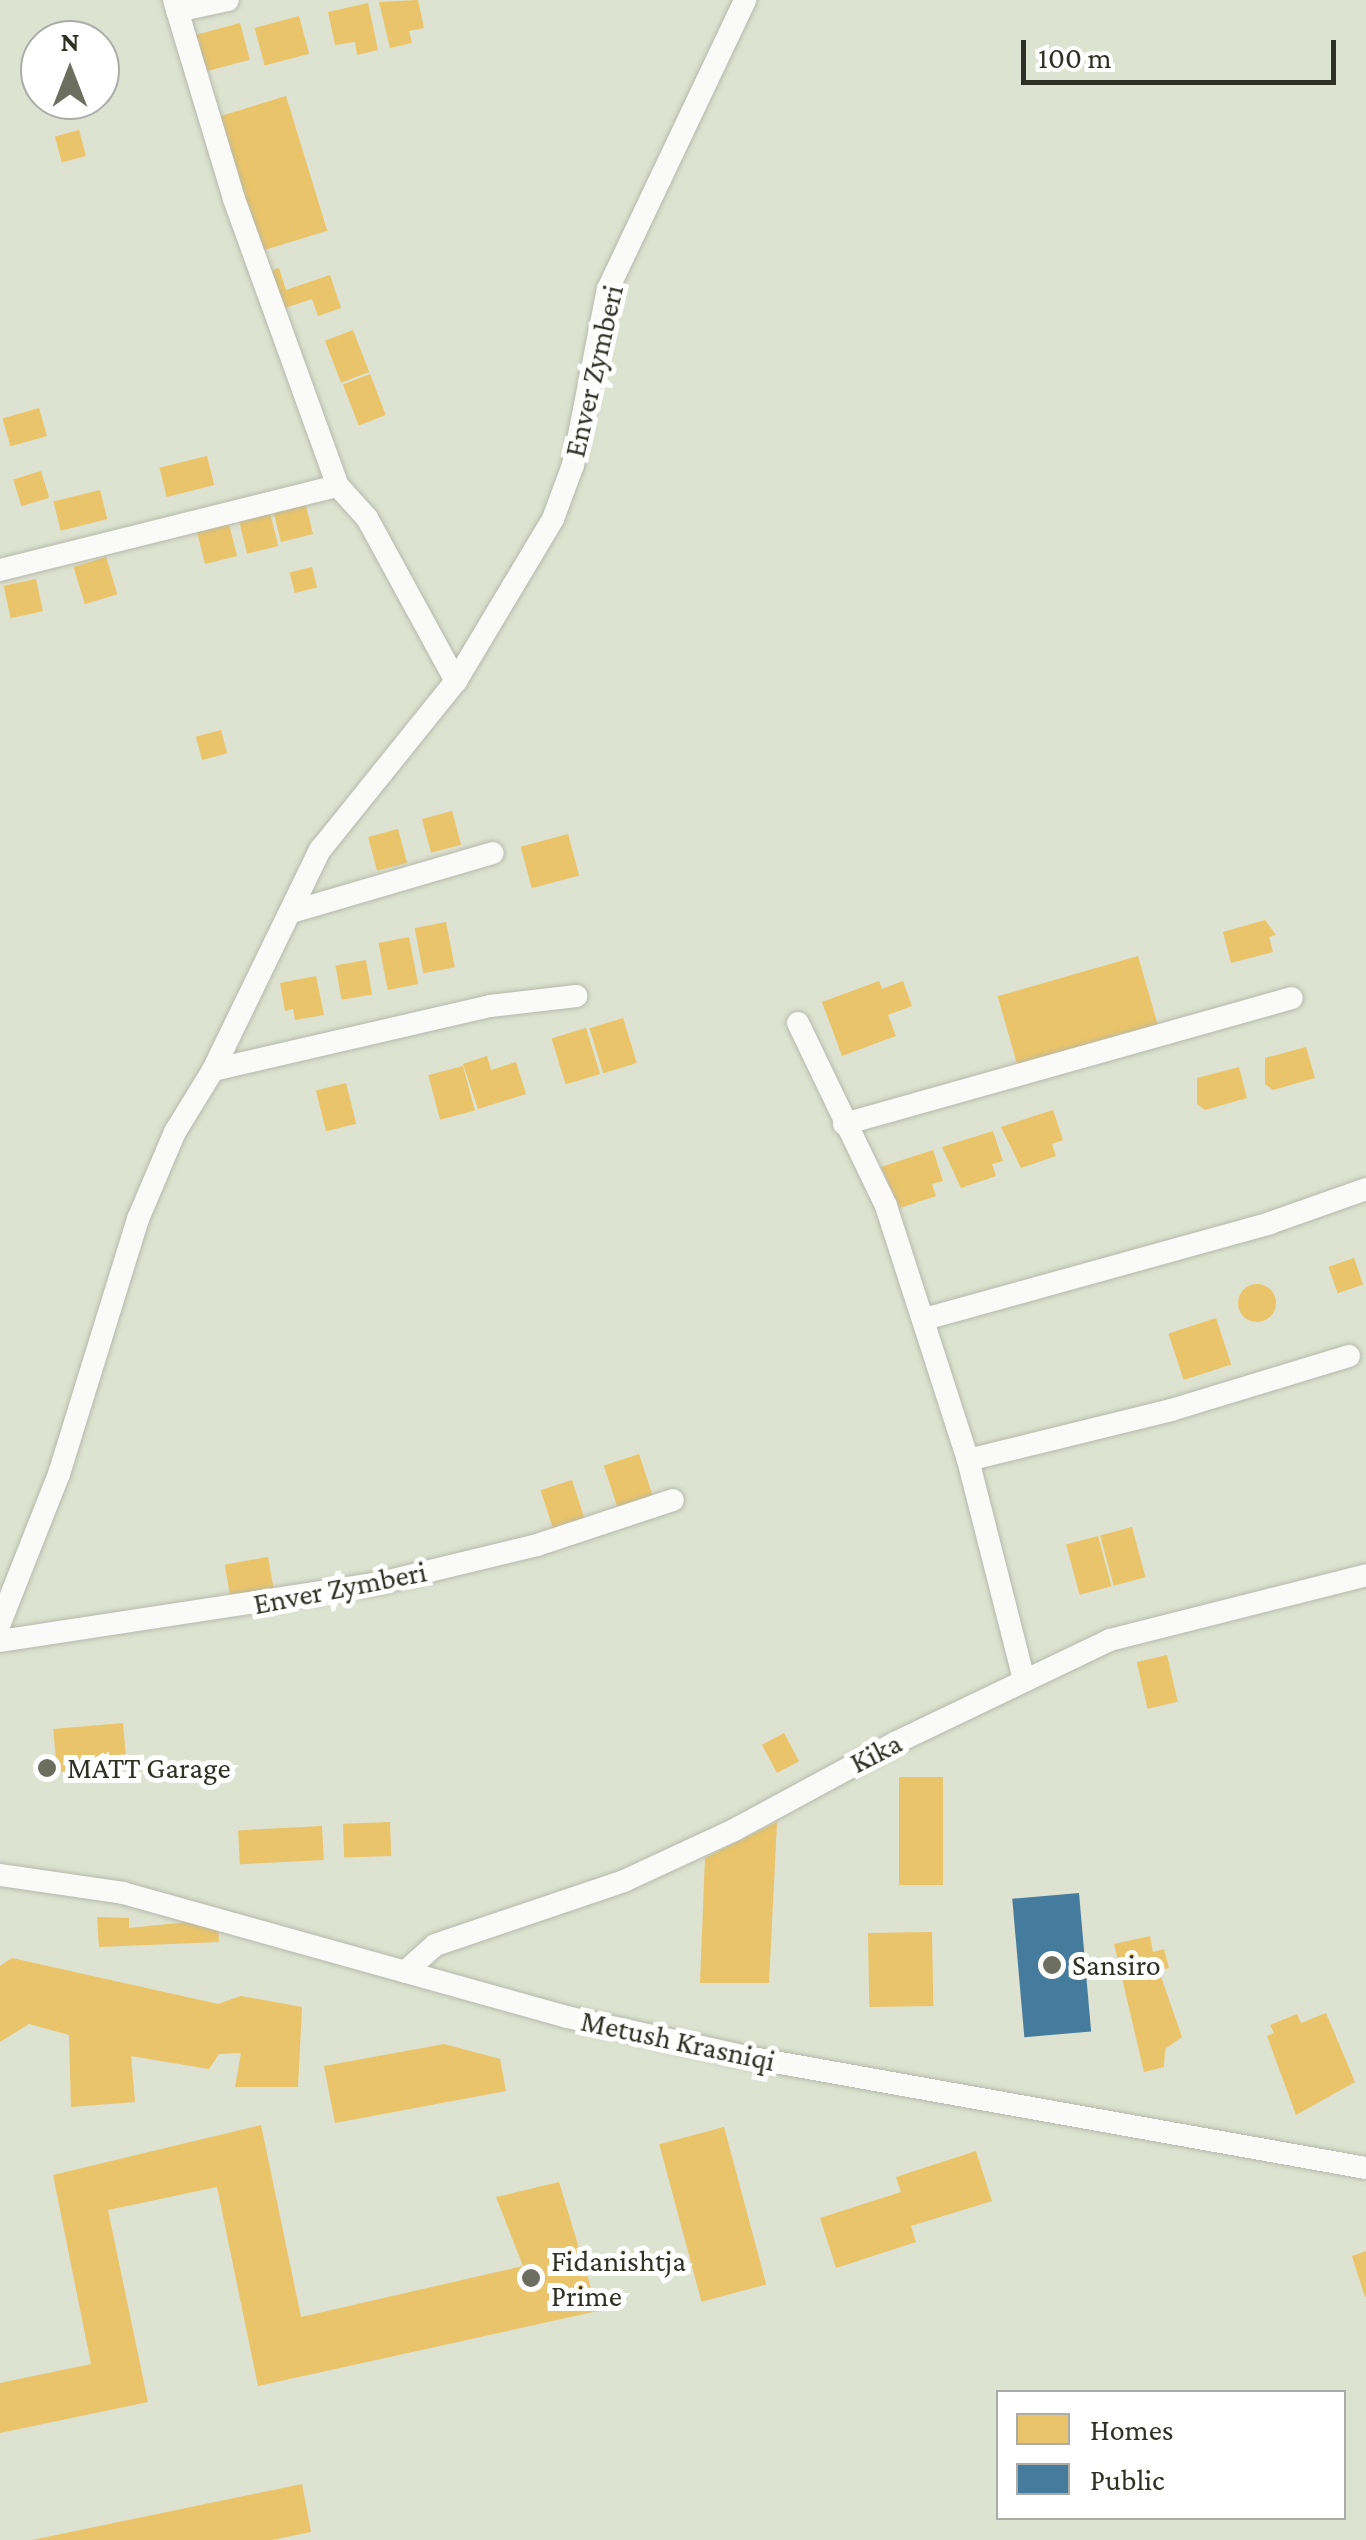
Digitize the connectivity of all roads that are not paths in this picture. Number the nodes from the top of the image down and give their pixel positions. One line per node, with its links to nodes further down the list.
1 (228, 0): 3 (street)
2 (744, 0): 6 (street, Enver Zymberi)
3 (176, 5): 4 (street)
4 (338, 486): 5 (street); 6 (street)
5 (0, 570)
6 (456, 680): 8 (street, Enver Zymberi)
7 (493, 852): 8 (street)
8 (291, 912): 12 (street, Enver Zymberi)
9 (576, 996): 12 (street)
10 (1292, 998): 13 (street)
11 (798, 1023): 13 (street)
12 (213, 1070): 20 (street, Enver Zymberi)
13 (844, 1124): 15 (street)
14 (1366, 1189): 15 (street)
15 (925, 1320): 17 (street)
16 (1349, 1356): 17 (street)
17 (968, 1460): 22 (street)
18 (673, 1500): 21 (street, Enver Zymberi)
19 (1366, 1574): 22 (street, Kika)
20 (0, 1623)
21 (0, 1641)
22 (1024, 1678): 24 (street, Kika)
23 (0, 1875): 24 (street, Metush Krasniqi)
24 (404, 1972): 25 (street, Metush Krasniqi)
25 (1366, 2168)

